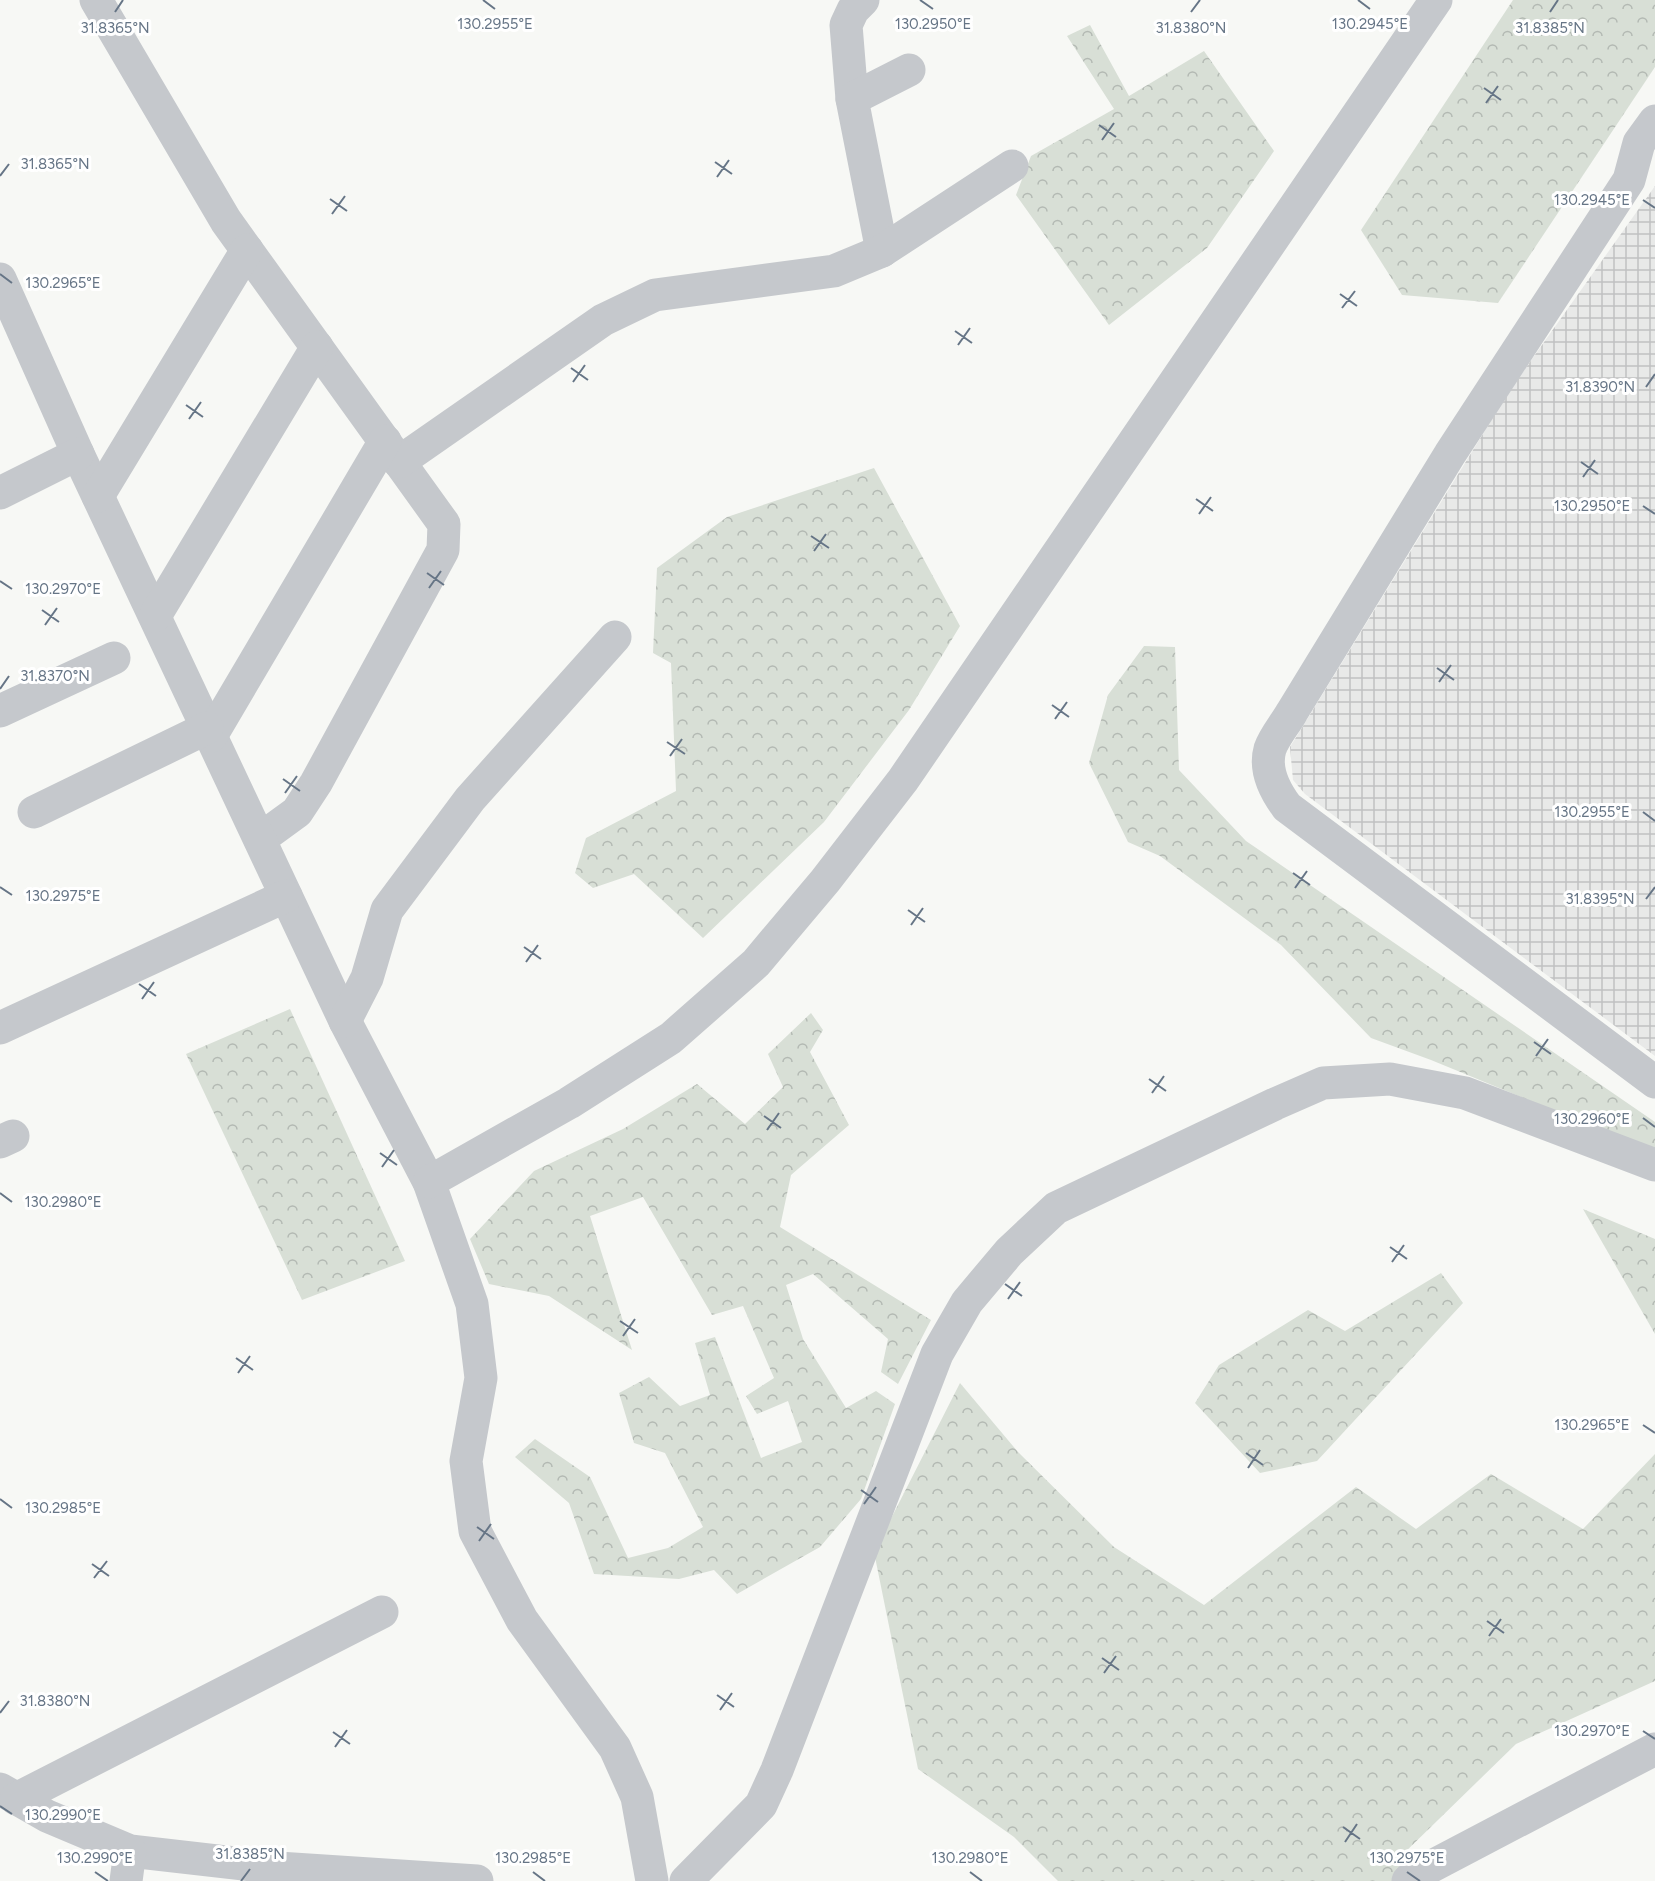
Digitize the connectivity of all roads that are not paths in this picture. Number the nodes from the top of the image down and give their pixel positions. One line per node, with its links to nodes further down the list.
1 (96, 0): 8 (street)
2 (863, 0): 5 (street)
3 (1436, 0): 28 (street)
4 (909, 70): 5 (street)
5 (852, 99): 9 (street)
6 (1655, 121): 26 (street)
7 (1012, 166): 9 (street)
8 (247, 249): 11 (street); 15 (street)
9 (882, 251): 12 (street)
10 (0, 279): 13 (street)
11 (317, 347): 12 (street); 16 (street)
12 (392, 452): 20 (street); 22 (street)
13 (78, 454): 14 (street); 15 (street)
14 (0, 493)
15 (98, 496): 16 (street)
16 (155, 616): 20 (street)
17 (615, 638): 24 (street)
18 (114, 658): 19 (street)
19 (0, 711)
20 (209, 732): 21 (street); 22 (street)
21 (34, 813)
22 (260, 840): 23 (street)
23 (286, 896): 24 (street); 25 (street)
24 (345, 1021): 28 (street)
25 (0, 1028)
26 (1655, 1082)
27 (1655, 1165): 35 (street)
28 (429, 1182): 34 (street)
29 (382, 1612): 31 (street)
30 (1655, 1749): 36 (street)
31 (8, 1794): 32 (street)
32 (128, 1866): 33 (street)
33 (477, 1881)
34 (652, 1881)
35 (687, 1881)
36 (1408, 1881)

